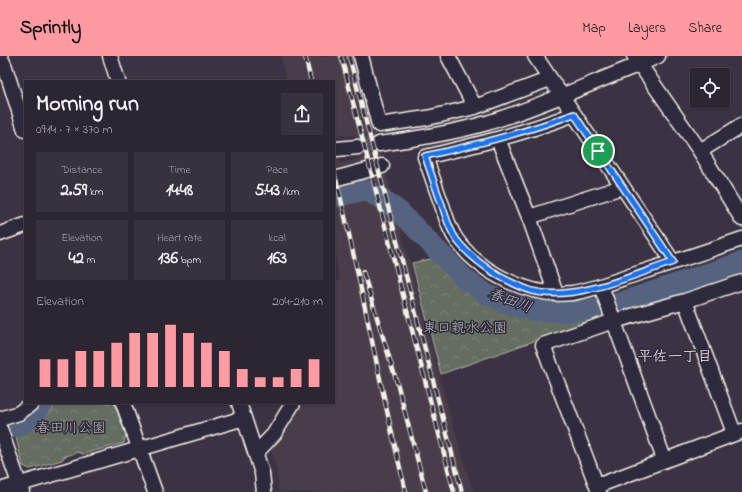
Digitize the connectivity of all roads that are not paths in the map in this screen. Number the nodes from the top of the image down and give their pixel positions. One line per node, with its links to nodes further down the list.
1 (0, 56): 14 (street)
2 (110, 56): 9 (street)
3 (361, 56): 11 (street)
4 (448, 56): 11 (street)
5 (535, 56): 8 (street)
6 (658, 56): 7 (street)
7 (637, 60): 10 (street); 19 (street)
8 (550, 79): 10 (street); 11 (street)
9 (118, 80)
10 (561, 95): 12 (street); 16 (street)
11 (476, 107)
12 (574, 114): 15 (street); 22 (street)
13 (742, 125): 19 (street)
14 (24, 127)
15 (498, 139): 23 (street); 31 (street)
16 (379, 144)
17 (358, 147): 18 (street)
18 (337, 149)
19 (700, 151): 24 (street)
20 (382, 166): 21 (street)
21 (335, 179)
22 (622, 187): 23 (street); 28 (street)
23 (529, 217): 31 (street)
24 (742, 219)
25 (24, 225): 26 (street)
26 (0, 234)
27 (742, 239): 28 (street)
28 (673, 262): 30 (street)
29 (742, 282): 32 (street)
30 (601, 286): 31 (street); 33 (street)
31 (556, 294)
32 (685, 301): 33 (street); 40 (street)
33 (613, 318): 44 (street); 46 (street)
34 (31, 404): 39 (street)
35 (123, 404): 42 (street)
36 (239, 404): 38 (street)
37 (292, 404): 43 (street)
38 (244, 418): 42 (street); 43 (street)
39 (0, 419)
40 (738, 432): 44 (street)
41 (2, 439): 45 (street)
42 (140, 448): 45 (street); 48 (street)
43 (256, 453): 49 (street)
44 (664, 460): 46 (street)
45 (20, 488): 47 (street)
46 (598, 489)
47 (0, 490)
48 (155, 492)
49 (264, 492)

